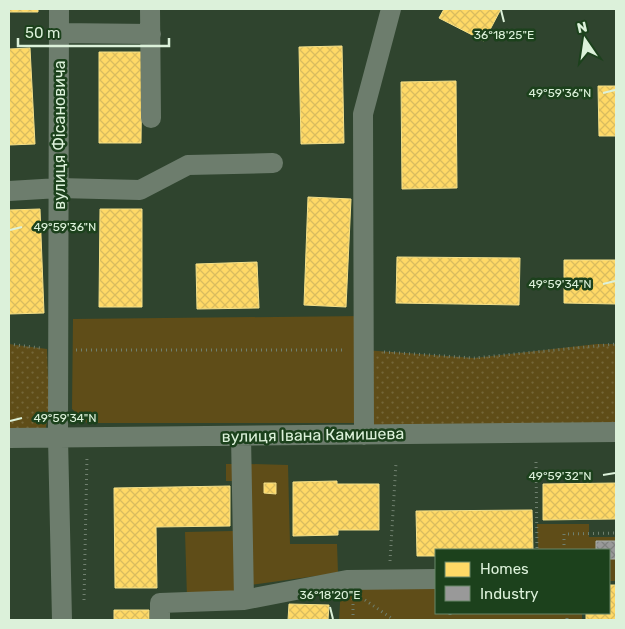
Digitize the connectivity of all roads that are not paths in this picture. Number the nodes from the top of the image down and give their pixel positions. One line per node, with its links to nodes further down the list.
1 (59, 9): 4 (street, вулиця Фісановича)
2 (150, 9): 5 (street)
3 (391, 9): 11 (street)
4 (59, 33): 5 (street); 8 (street, вулиця Фісановича)
5 (151, 34): 6 (street)
6 (151, 118)
7 (273, 163): 8 (street)
8 (59, 188): 9 (street); 14 (street, вулиця Фісановича)
9 (9, 191)
10 (616, 432): 11 (street, вулиця Івана Камишева)
11 (364, 435): 12 (street, вулиця Івана Камишева)
12 (241, 436): 14 (street, вулиця Івана Камишева); 16 (street)
13 (9, 438): 14 (street, вулиця Івана Камишева)
14 (58, 438): 17 (street, вулиця Фісановича)
15 (435, 579): 16 (street)
16 (244, 600): 18 (street)
17 (62, 620)
18 (160, 620)

